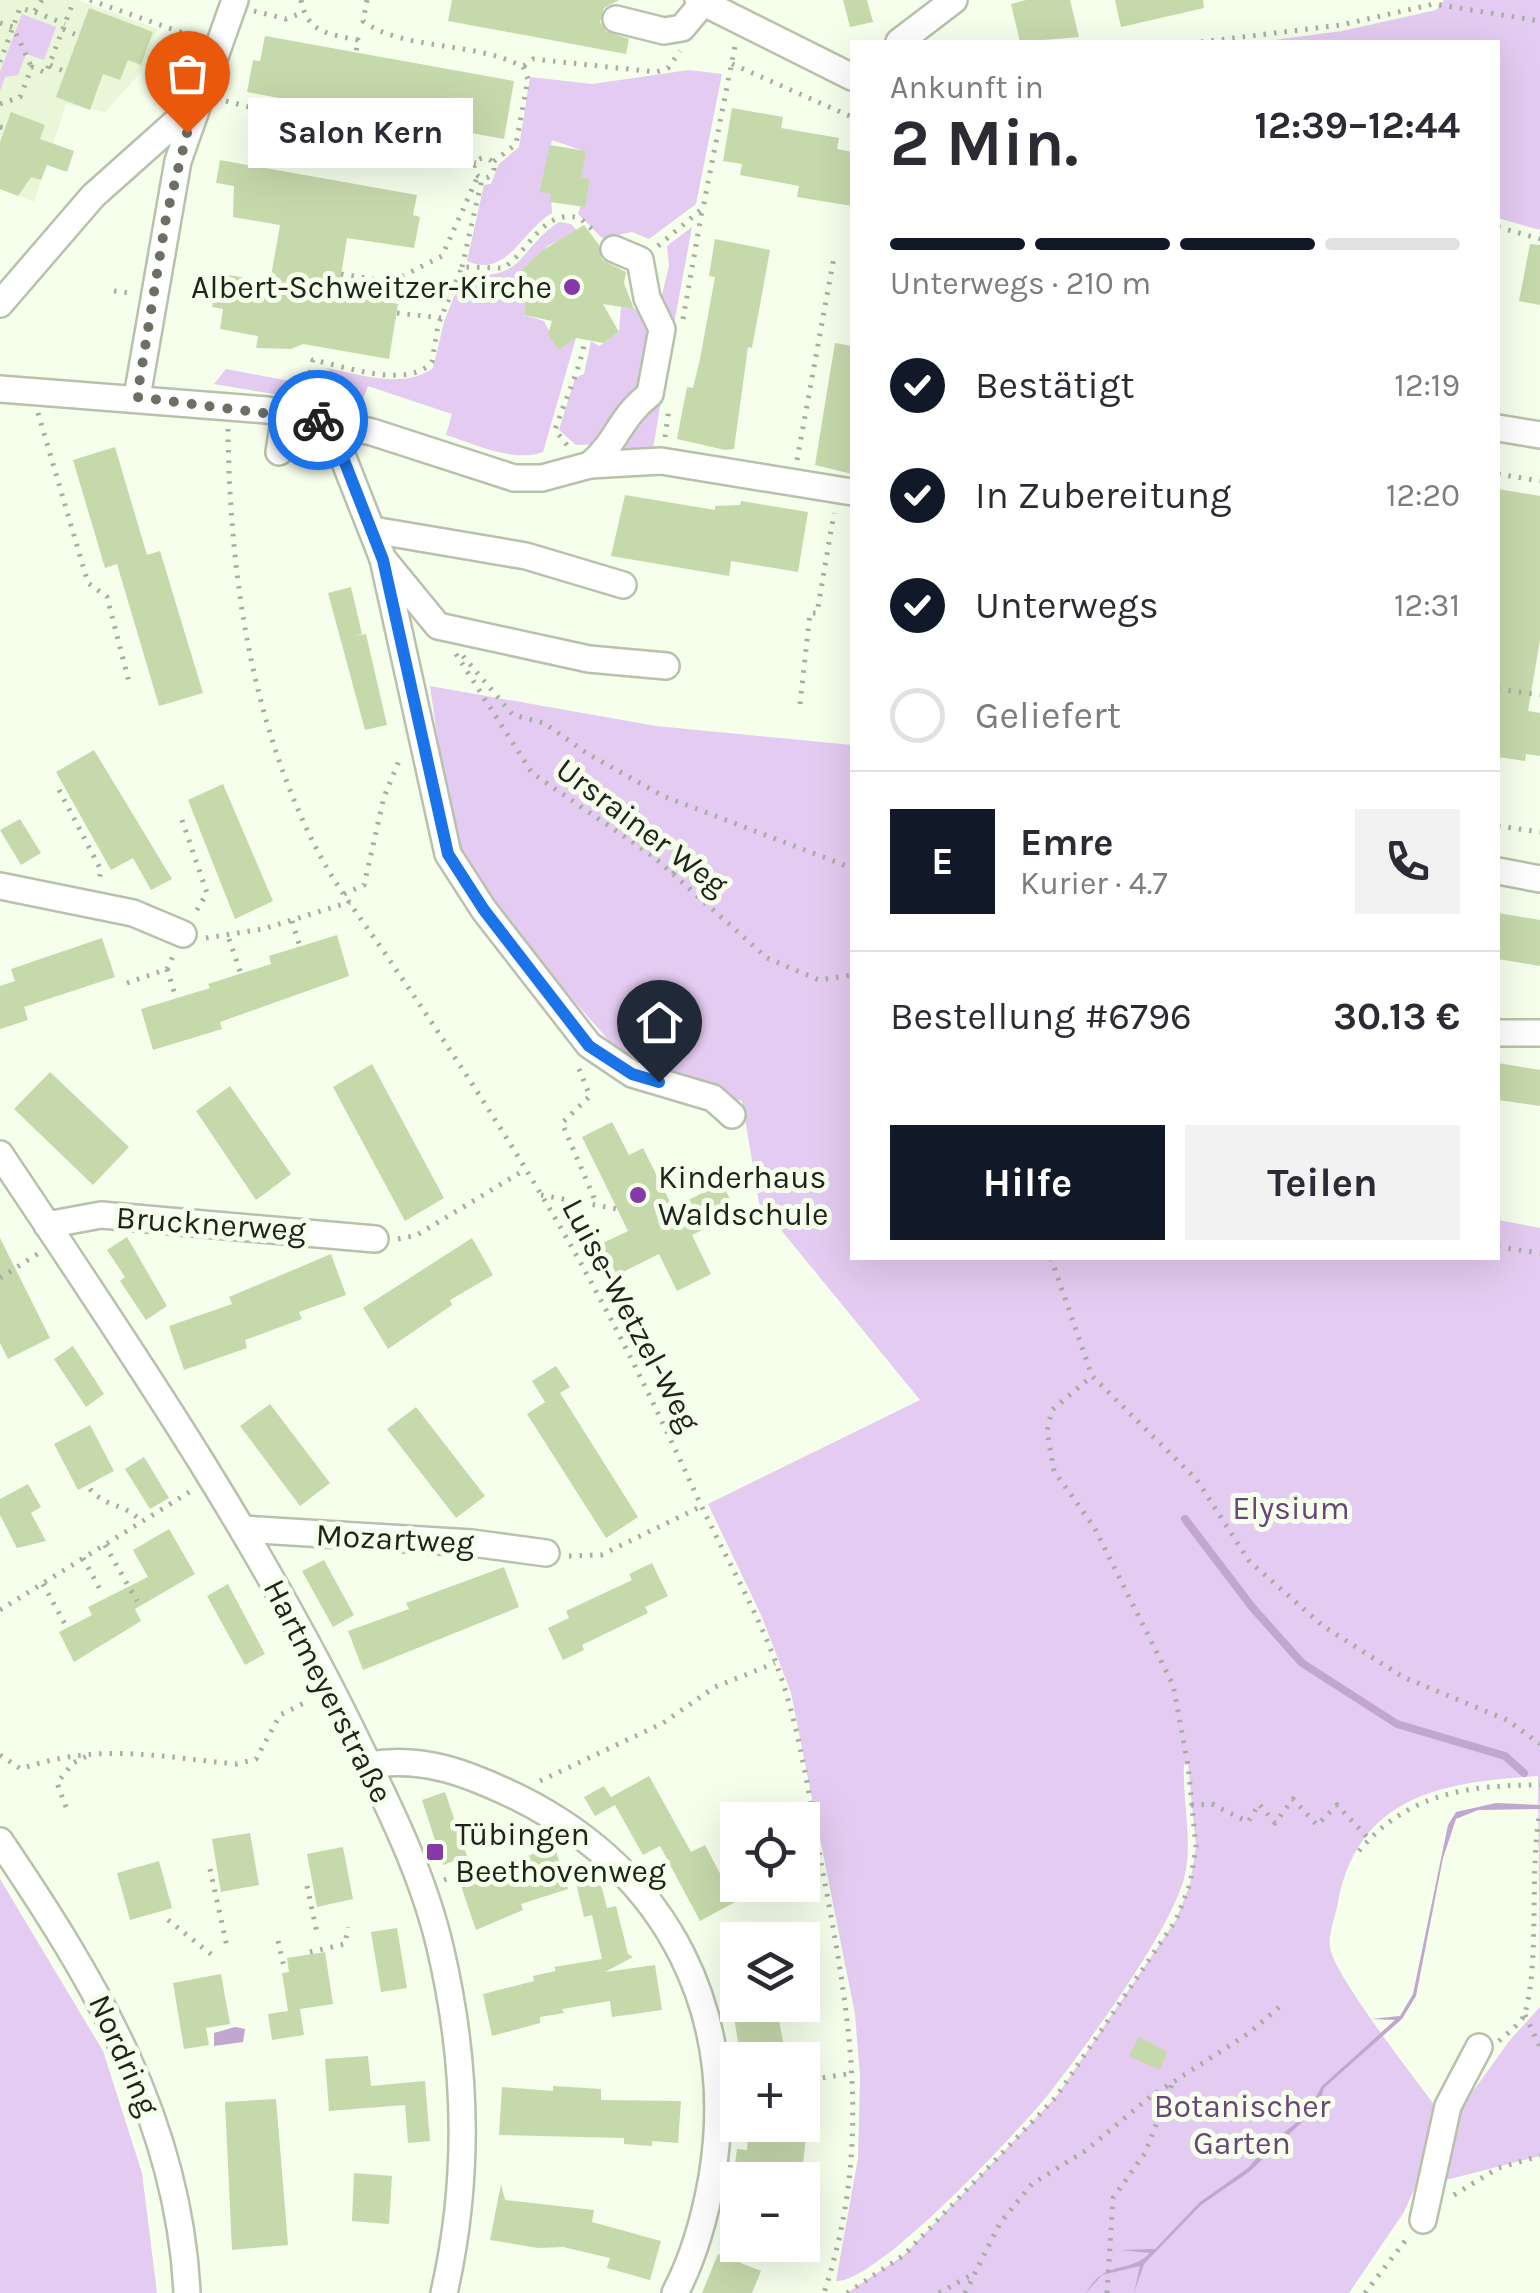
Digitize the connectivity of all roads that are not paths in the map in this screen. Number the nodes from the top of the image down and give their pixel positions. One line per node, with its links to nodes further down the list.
1 (954, 0): 5 (street)
2 (234, 1): 7 (street)
3 (700, 2): 4 (street); 6 (street)
4 (616, 19)
5 (902, 40)
6 (850, 76)
7 (197, 100): 9 (street); 11 (street)
8 (614, 249): 17 (street)
9 (0, 304)
10 (0, 389): 11 (street)
11 (137, 397): 12 (street)
12 (285, 414): 13 (street); 16 (street)
13 (329, 422): 17 (street); 19 (street)
14 (1500, 428): 15 (street)
15 (1540, 436)
16 (279, 452)
17 (590, 465): 18 (street)
18 (845, 491)
19 (373, 530): 20 (street); 21 (street)
20 (383, 560): 22 (street); 29 (street)
21 (623, 585)
22 (666, 666)
23 (1500, 871): 24 (street)
24 (1540, 879)
25 (0, 886): 26 (street)
26 (183, 934)
27 (1500, 1033): 28 (street)
28 (1540, 1033)
29 (732, 1115)
30 (0, 1154): 31 (street, Hartmeyerstraße)
31 (47, 1225): 32 (street, Brucknerweg); 33 (street, Hartmeyerstraße)
32 (376, 1238)
33 (243, 1529): 34 (street, Mozartweg); 35 (street, Hartmeyerstraße)
34 (546, 1553)
35 (369, 1765): 40 (street, Hartmeyerstraße); 41 (street)
36 (0, 1841): 39 (street, Nordring)
37 (1479, 2047): 38 (street)
38 (1423, 2220)
39 (187, 2293)
40 (444, 2293)
41 (675, 2293)

